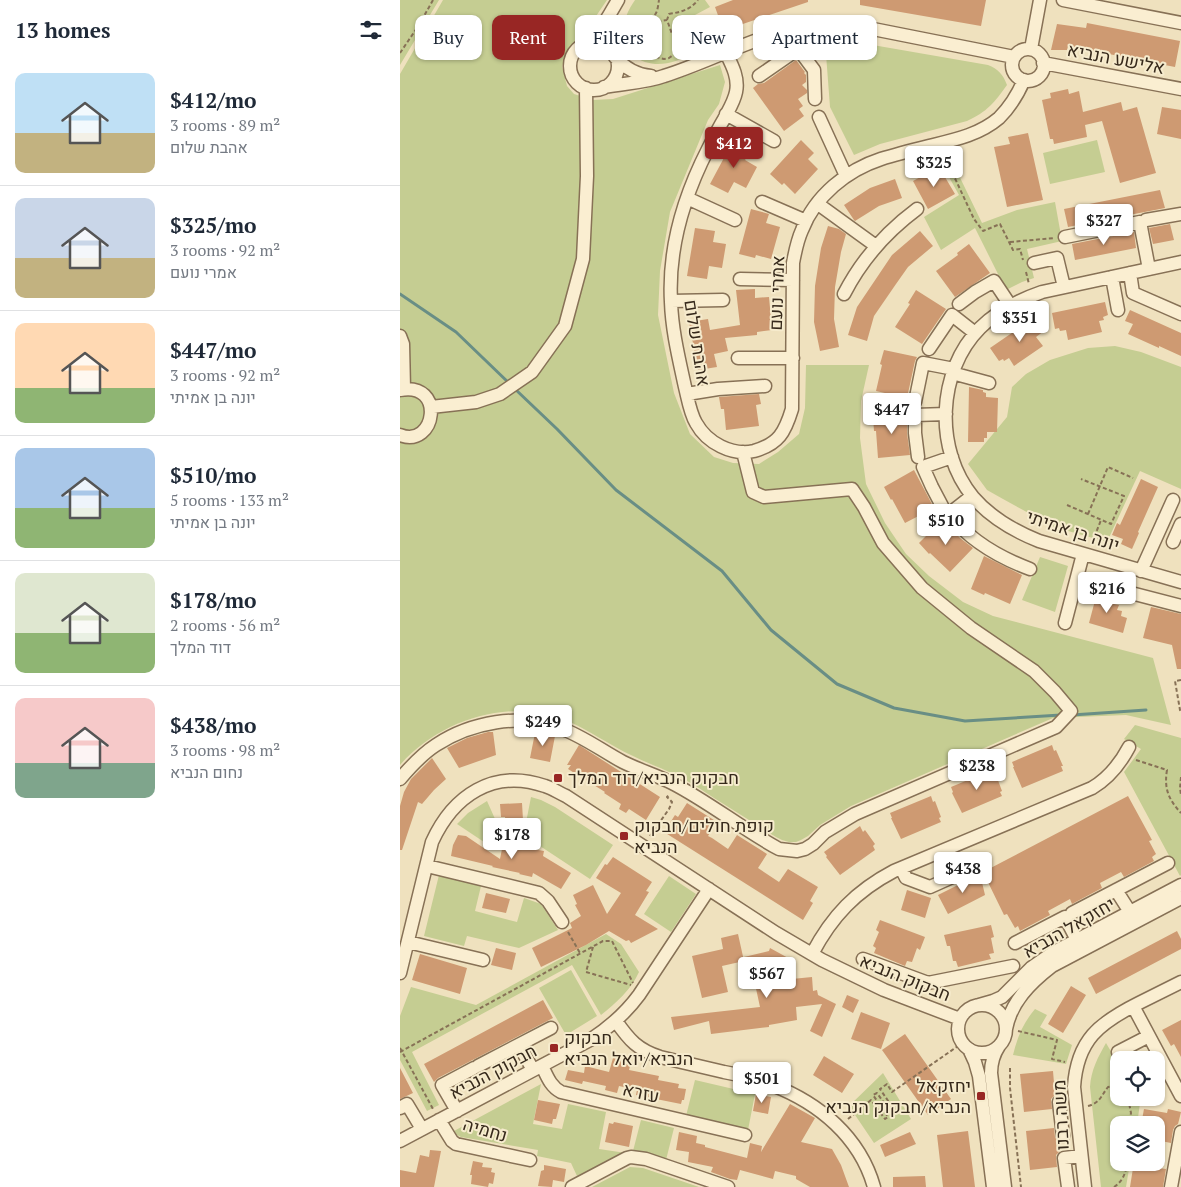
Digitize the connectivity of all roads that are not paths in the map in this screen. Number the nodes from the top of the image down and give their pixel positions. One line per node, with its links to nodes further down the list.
1 (1040, 0): 5 (street)
2 (1063, 0): 3 (street)
3 (1181, 23)
4 (877, 31): 7 (street)
5 (1030, 49): 7 (street); 14 (street)
6 (575, 52): 19 (street)
7 (1014, 57): 17 (street)
8 (615, 60): 18 (street)
9 (619, 60): 15 (street)
10 (708, 60): 15 (street)
11 (729, 60): 22 (street, אהבת שלום)
12 (782, 60): 16 (street)
13 (806, 60): 21 (street)
14 (1044, 63): 17 (street); 20 (street, אלישע הנביא)
15 (669, 75): 18 (street)
16 (759, 76)
17 (1024, 80): 25 (street, אמרי נועם)
18 (604, 87): 19 (street)
19 (586, 88): 62 (street)
20 (1181, 89)
21 (816, 99)
22 (726, 114): 24 (street); 26 (street, אהבת שלום)
23 (819, 117): 25 (street)
24 (774, 142)
25 (846, 176): 28 (street, אמרי נועם)
26 (687, 198): 31 (street); 46 (street, אהבת שלום)
27 (762, 202): 33 (street)
28 (818, 204): 33 (street, אמרי נועם); 35 (street)
29 (917, 209): 35 (street)
30 (1181, 214): 32 (street)
31 (735, 220)
32 (1146, 220)
33 (806, 221): 42 (street, אמרי נועם)
34 (1064, 237): 38 (street)
35 (876, 246): 44 (street)
36 (1181, 262): 38 (street, יונה בן אמיתי)
37 (1034, 263): 43 (street)
38 (1149, 269): 39 (street, יונה בן אמיתי)
39 (1130, 273): 40 (street, יונה בן אמיתי); 50 (street)
40 (1112, 277): 43 (street, יונה בן אמיתי); 49 (street)
41 (740, 279): 42 (street)
42 (793, 280): 55 (street, אמרי נועם)
43 (1064, 287): 48 (street, יונה בן אמיתי)
44 (844, 294)
45 (723, 300): 46 (street)
46 (671, 301): 60 (street, אהבת שלום)
47 (959, 304): 48 (street)
48 (1010, 305): 51 (street, יונה בן אמיתי)
49 (1118, 310)
50 (1181, 314)
51 (976, 333): 53 (street); 56 (street, יונה בן אמיתי)
52 (400, 336): 59 (street)
53 (929, 349)
54 (738, 358): 55 (street)
55 (793, 358): 65 (street, אמרי נועם)
56 (953, 371): 57 (street); 61 (street); 63 (street, יונה בן אמיתי)
57 (989, 383)
58 (765, 386): 60 (street)
59 (402, 390): 62 (street)
60 (687, 394): 65 (street, אהבת שלום)
61 (915, 402)
62 (431, 407): 64 (street)
63 (946, 414): 66 (street); 67 (street, יונה בן אמיתי)
64 (400, 435)
65 (739, 451): 81 (street)
66 (918, 457)
67 (952, 457): 68 (street, יונה בן אמיתי); 70 (street)
68 (972, 496): 73 (street, יונה בן אמיתי); 74 (street)
69 (1173, 500): 75 (street)
70 (942, 506)
71 (1181, 524): 72 (street)
72 (1173, 542)
73 (1085, 554): 75 (street, יונה בן אמיתי); 76 (street)
74 (1030, 569)
75 (1141, 571): 77 (street, יונה בן אמיתי)
76 (1077, 579): 78 (street); 79 (street)
77 (1181, 582)
78 (1181, 606)
79 (1065, 623)
80 (1127, 752): 84 (street)
81 (400, 779)
82 (1168, 862): 88 (street)
83 (427, 866): 87 (street, חבקוק הנביא); 92 (street); 94 (street, חבקוק הנביא)
84 (901, 868): 85 (street); 96 (street)
85 (968, 870)
86 (1181, 886): 90 (street, יחזקאל הנביא)
87 (709, 889): 96 (street, חבקוק הנביא); 107 (street, חבקוק הנביא)
88 (1116, 890): 90 (street); 91 (street)
89 (1180, 901): 109 (street, יחזקאל הנביא)
90 (1130, 912): 93 (street, יחזקאל הנביא)
91 (1072, 913)
92 (562, 922)
93 (1077, 940): 95 (street); 104 (street, יחזקאל הנביא)
94 (408, 942): 98 (street); 100 (street, חבקוק הנביא)
95 (1015, 943)
96 (812, 954): 103 (street, חבקוק הנביא)
97 (863, 959): 101 (street)
98 (483, 960)
99 (1013, 966): 101 (street)
100 (400, 973)
101 (916, 979): 103 (street)
102 (1181, 982): 105 (street, משה רבנו)
103 (908, 999): 106 (street, חבקוק הנביא)
104 (979, 1005): 106 (street); 109 (street)
105 (1133, 1006): 110 (street); 120 (street, משה רבנו)
106 (960, 1019): 112 (street)
107 (616, 1021): 115 (street, חבקוק הנביא); 132 (street)
108 (551, 1028): 111 (street)
109 (1006, 1029): 113 (street)
110 (1149, 1036): 114 (street); 116 (street)
111 (519, 1045): 115 (street, עזרא); 119 (street)
112 (966, 1046): 113 (street); 133 (street)
113 (999, 1046): 134 (street)
114 (1120, 1051)
115 (538, 1068): 119 (street, חבקוק הנביא); 125 (street, עזרא)
116 (1181, 1096)
117 (1059, 1102): 121 (street)
118 (400, 1108): 123 (street)
119 (457, 1111): 122 (street, חבקוק הנביא)
120 (1076, 1111): 121 (street); 128 (street, משה רבנו)
121 (1060, 1116): 126 (street)
122 (439, 1120): 123 (street, חבקוק הנביא); 129 (street, נחמיה)
123 (422, 1129): 127 (street, חבקוק הנביא)
124 (1181, 1132): 137 (street)
125 (745, 1135)
126 (1063, 1136)
127 (400, 1141)
128 (1081, 1156): 135 (street); 136 (street, משה רבנו)
129 (530, 1160)
130 (572, 1187): 131 (street)
131 (728, 1187)
132 (874, 1187)
133 (993, 1187)
134 (1004, 1187)
135 (1068, 1187)
136 (1085, 1187)
137 (1171, 1187)

